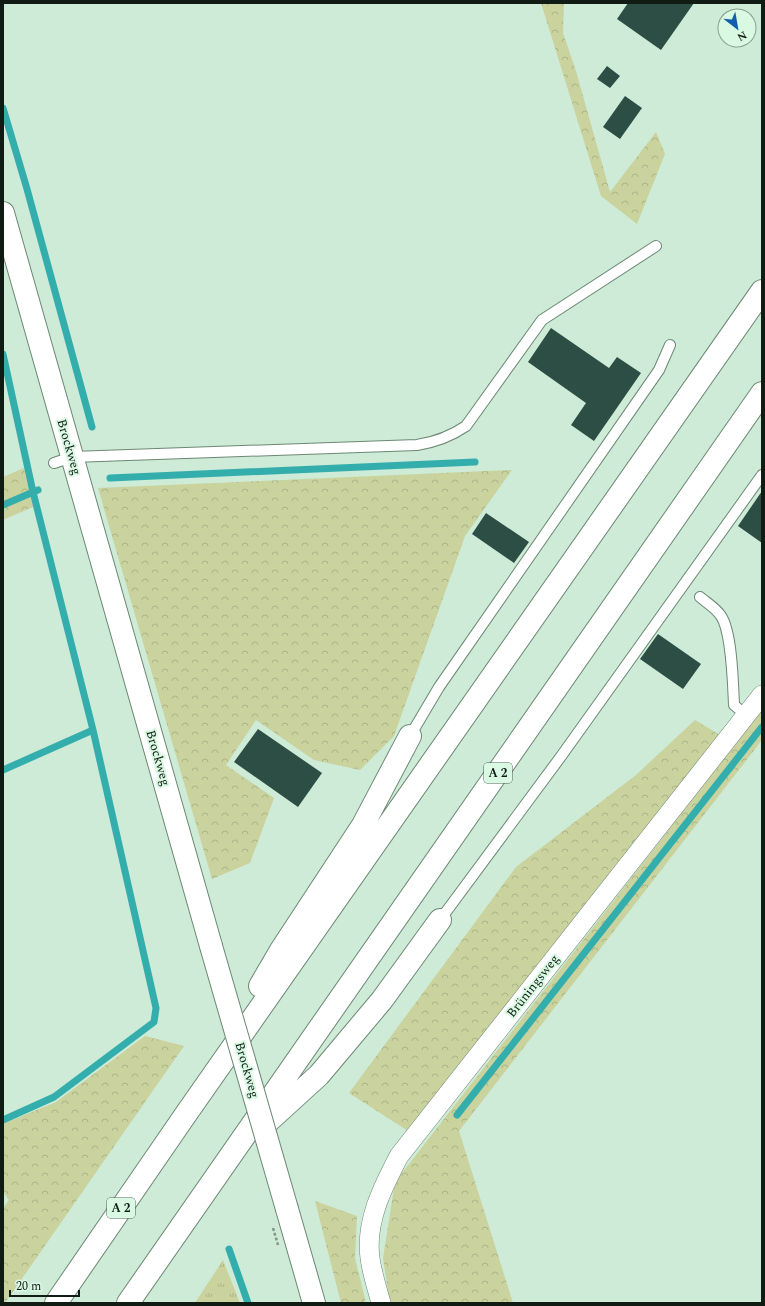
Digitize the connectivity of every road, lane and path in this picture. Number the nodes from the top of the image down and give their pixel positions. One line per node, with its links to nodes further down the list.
1 (3, 213): 6 (main road, Brockweg)
2 (656, 246): 6 (lane)
3 (762, 291): 13 (main road, A 2)
4 (670, 345): 11 (lane)
5 (762, 393): 14 (main road, A 2)
6 (63, 460): 17 (main road, Brockweg, bridge)
7 (762, 475): 12 (lane)
8 (700, 597): 10 (lane)
9 (762, 694): 10 (street, Brüningsweg)
10 (746, 715): 18 (street, Brüningsweg)
11 (410, 736): 13 (main road)
12 (440, 920): 14 (main road)
13 (186, 1114): 15 (main road, A 2)
14 (233, 1153): 16 (main road, A 2)
15 (56, 1303)
16 (128, 1303)
17 (314, 1303)
18 (381, 1303)

